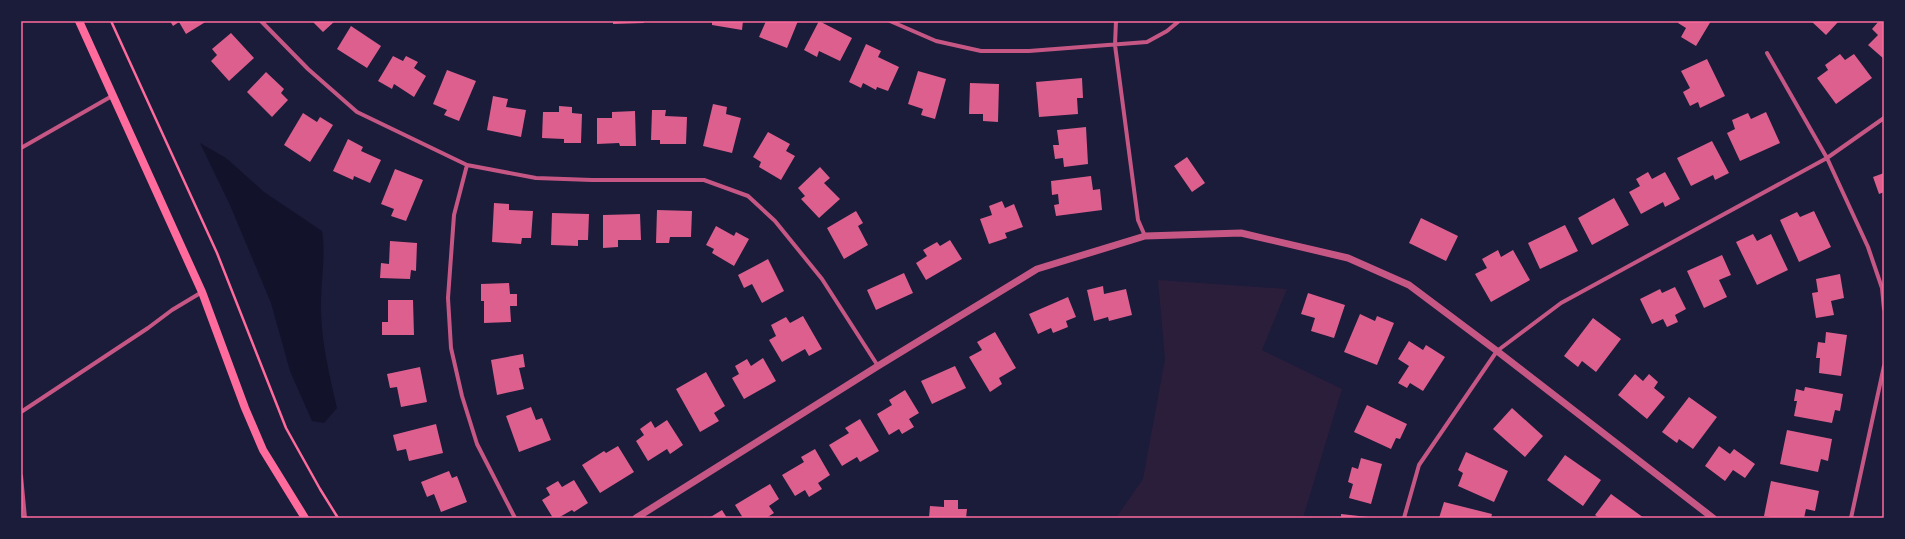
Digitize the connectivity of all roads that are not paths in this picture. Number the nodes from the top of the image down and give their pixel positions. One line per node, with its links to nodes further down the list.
1 (79, 21): 8 (main road)
2 (261, 21): 12 (street)
3 (890, 21): 6 (street)
4 (1116, 21): 6 (street)
5 (1179, 21): 6 (street)
6 (1116, 45): 13 (street)
7 (1767, 53): 11 (street)
8 (112, 96): 10 (street); 14 (main road)
9 (1884, 118): 11 (street)
10 (21, 148)
11 (1827, 158): 15 (street); 16 (street)
12 (467, 165): 17 (street); 23 (street)
13 (1145, 236): 16 (street); 17 (street)
14 (202, 292): 19 (street); 22 (main road)
15 (1884, 309)
16 (1497, 351): 25 (street); 26 (street)
17 (878, 366): 24 (street)
18 (1884, 366): 27 (street)
19 (21, 412)
20 (21, 476): 21 (street)
21 (25, 518)
22 (305, 518)
23 (515, 518)
24 (636, 518)
25 (1404, 518)
26 (1713, 518)
27 (1851, 518)

